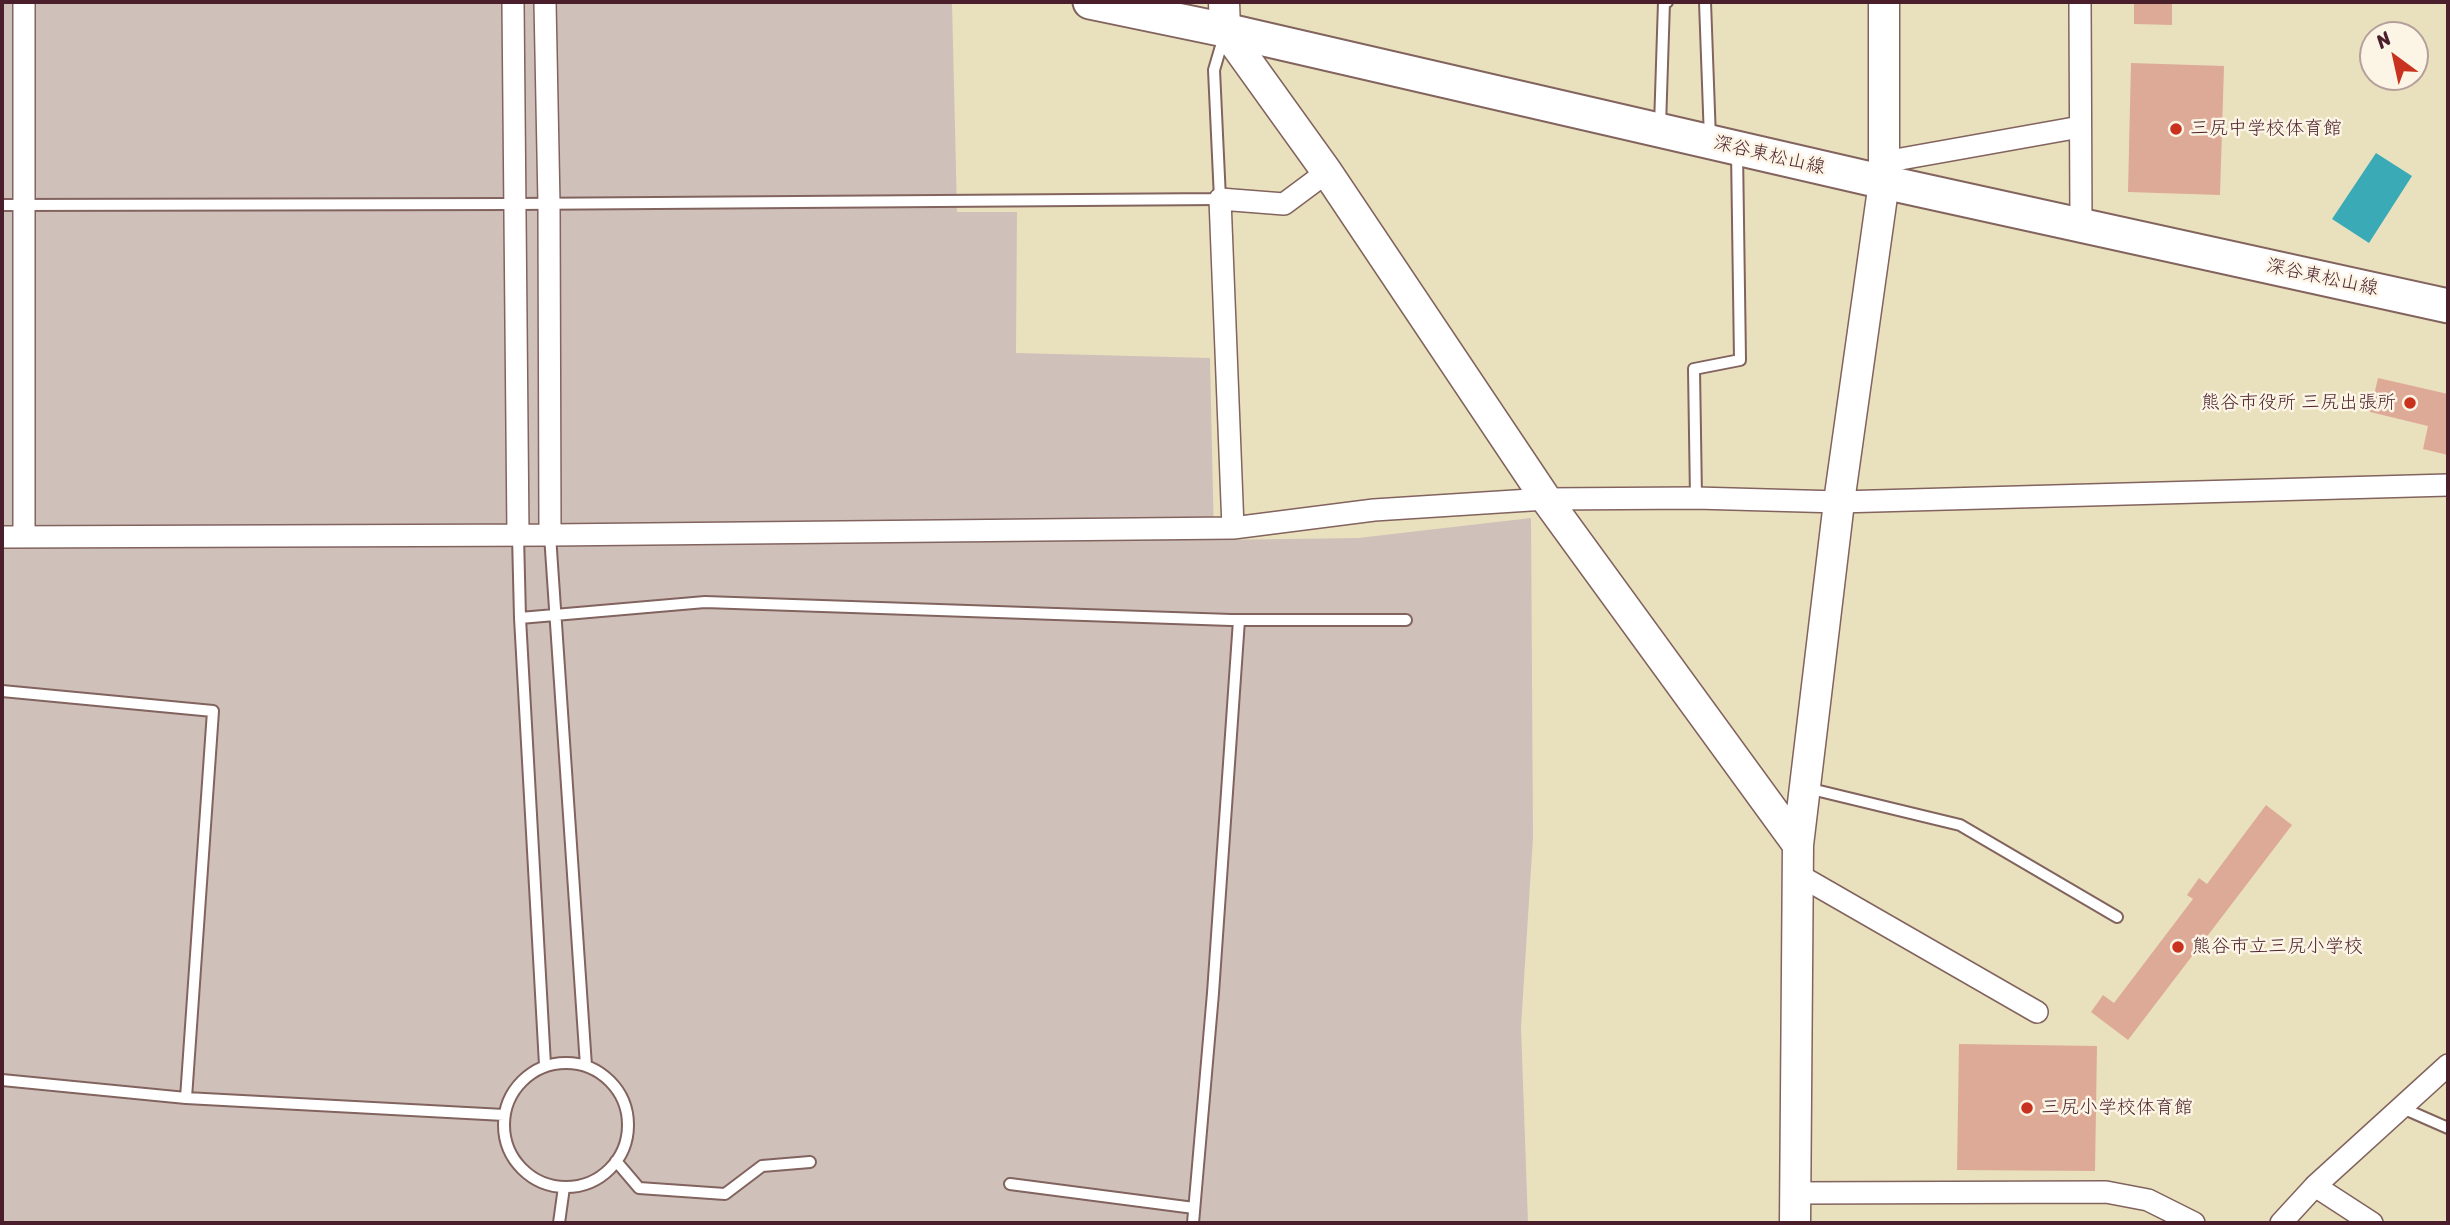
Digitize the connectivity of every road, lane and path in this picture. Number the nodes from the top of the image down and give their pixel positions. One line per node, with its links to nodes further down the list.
1 (24, 2): 16 (street)
2 (513, 2): 17 (street)
3 (545, 2): 18 (street)
4 (1090, 2): 9 (main road, 深谷東松山線)
5 (1667, 2): 11 (lane)
6 (1705, 2): 12 (lane)
7 (1884, 2): 14 (street)
8 (2080, 2): 10 (street)
9 (1225, 16): 11 (main road, 深谷東松山線); 13 (street); 15 (lane)
10 (2080, 127): 14 (street); 19 (street)
11 (1660, 131): 12 (main road, 深谷東松山線)
12 (1723, 145): 14 (main road, 深谷東松山線); 22 (lane)
13 (1327, 172): 15 (street); 23 (street)
14 (1884, 172): 19 (main road, 深谷東松山線); 24 (street)
15 (1220, 200): 18 (lane); 25 (street)
16 (12, 204): 17 (lane); 29 (street)
17 (515, 204): 18 (lane); 26 (street)
18 (550, 204): 27 (street)
19 (2081, 225): 20 (main road, 深谷東松山線)
20 (2448, 306)
21 (2448, 485): 24 (street)
22 (1696, 498): 23 (street); 24 (street)
23 (1546, 499): 25 (street); 36 (street)
24 (1839, 502): 35 (street)
25 (1233, 528): 27 (street)
26 (517, 535): 27 (street); 29 (street); 31 (lane)
27 (550, 535): 30 (lane)
28 (2, 537): 29 (street)
29 (24, 537)
30 (555, 615): 31 (lane); 32 (lane); 42 (lane)
31 (520, 618): 40 (lane)
32 (1239, 620): 33 (lane); 54 (lane)
33 (1406, 620)
34 (2, 691): 44 (lane)
35 (1805, 788): 36 (street); 38 (lane)
36 (1798, 845): 37 (street)
37 (1797, 874): 39 (street); 53 (street)
38 (2117, 917)
39 (2037, 1012)
40 (545, 1065): 42 (lane); 46 (lane)
41 (2448, 1065): 45 (street)
42 (586, 1066): 48 (lane)
43 (2, 1080): 44 (lane)
44 (186, 1098): 46 (lane)
45 (2400, 1107): 47 (lane); 51 (street)
46 (504, 1115): 52 (lane)
47 (2448, 1128)
48 (616, 1161): 49 (lane); 52 (lane)
49 (810, 1163)
50 (1010, 1184): 54 (lane)
51 (2315, 1186): 55 (street); 60 (street)
52 (564, 1187): 56 (lane)
53 (1794, 1193): 58 (street); 59 (street)
54 (1194, 1208): 57 (lane)
55 (2366, 1221)
56 (559, 1223)
57 (1193, 1223)
58 (1794, 1223)
59 (2194, 1223)
60 (2281, 1223)

